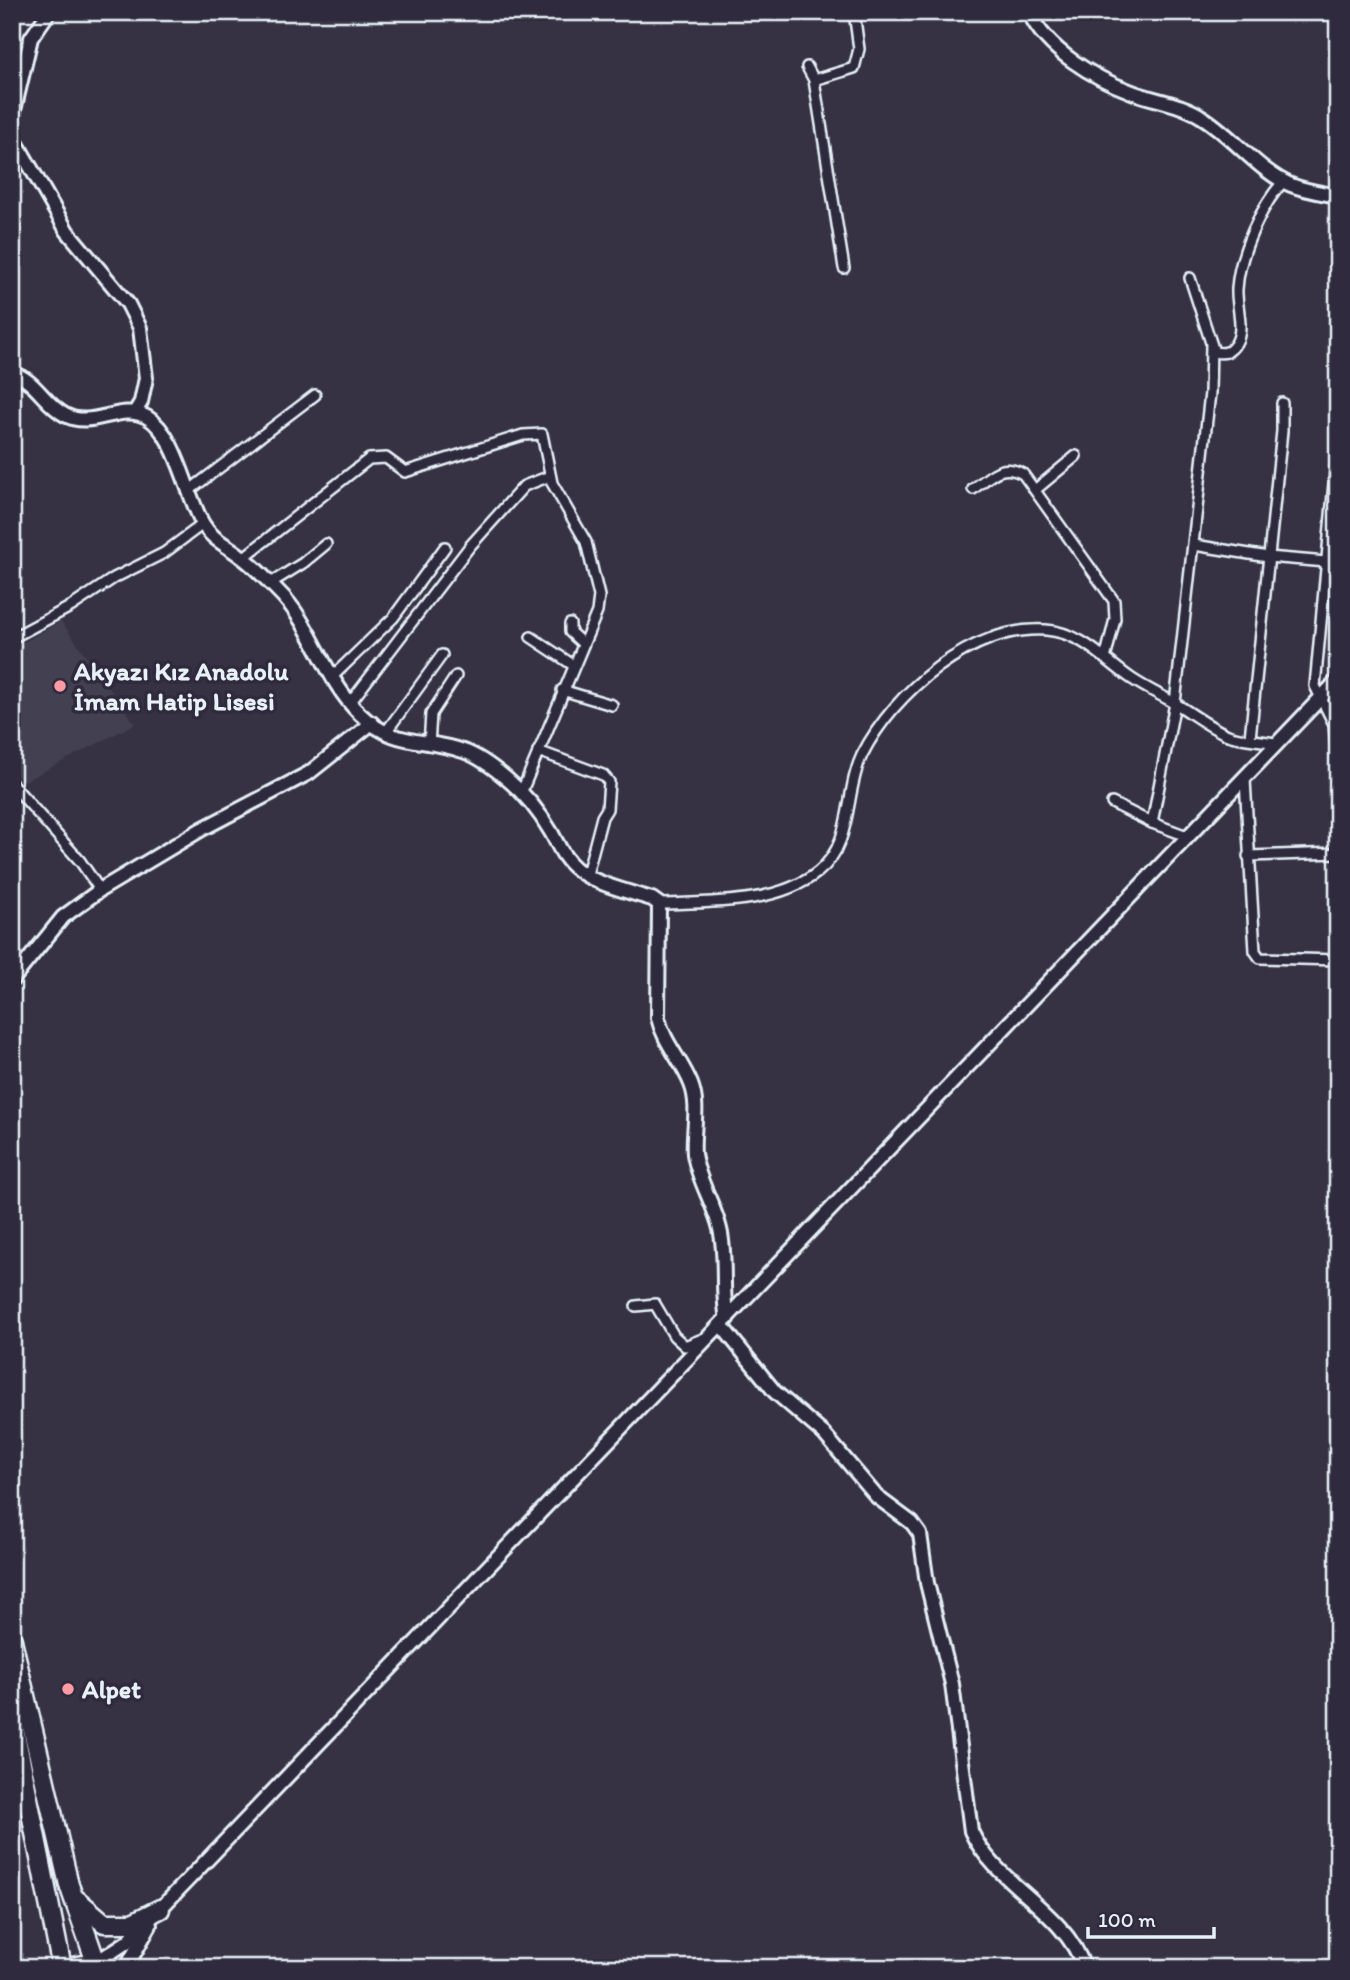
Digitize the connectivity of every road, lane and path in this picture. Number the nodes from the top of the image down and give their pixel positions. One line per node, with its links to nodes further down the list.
1 (854, 12): 5 (street)
2 (1029, 12): 8 (street)
3 (43, 14): 6 (street)
4 (807, 67): 5 (street)
5 (814, 80): 10 (street)
6 (12, 119)
7 (12, 135): 16 (street)
8 (1284, 181): 9 (street); 12 (street)
9 (1338, 196)
10 (844, 268)
11 (1190, 278): 12 (street)
12 (1211, 344): 25 (street)
13 (12, 373): 16 (street)
14 (315, 395): 21 (street)
15 (1282, 403): 27 (street)
16 (135, 412): 21 (street)
17 (1338, 441): 29 (street)
18 (1076, 456): 22 (street)
19 (550, 476): 28 (street); 35 (street); 44 (street)
20 (973, 489): 22 (street)
21 (190, 490): 23 (street)
22 (1035, 490): 37 (street)
23 (203, 524): 28 (street); 34 (street)
24 (326, 544): 31 (street)
25 (1194, 545): 27 (street); 45 (street)
26 (445, 547): 39 (street)
27 (1268, 557): 29 (street); 49 (street)
28 (243, 558): 31 (street)
29 (1324, 562): 30 (street); 43 (street)
30 (1338, 563)
31 (269, 583): 39 (street)
32 (570, 624): 35 (street)
33 (531, 637): 38 (street)
34 (12, 638)
35 (582, 643): 38 (street)
36 (442, 655): 48 (street)
37 (1106, 655): 45 (street); 64 (street)
38 (573, 665): 42 (street)
39 (332, 677): 44 (street)
40 (456, 677): 51 (street)
41 (1338, 680): 43 (street)
42 (562, 690): 46 (street); 52 (street)
43 (1319, 700): 50 (street); 53 (street)
44 (351, 703): 47 (street)
45 (1175, 703): 49 (street); 58 (street)
46 (612, 705)
47 (372, 723): 48 (street); 63 (street)
48 (386, 732): 51 (street)
49 (1250, 738): 50 (street)
50 (1275, 743): 54 (street)
51 (429, 745): 56 (street)
52 (538, 751): 56 (street); 62 (street)
53 (1338, 769)
54 (1245, 780): 59 (street); 61 (street)
55 (12, 784): 63 (street)
56 (522, 791): 62 (street)
57 (1112, 803): 58 (street)
58 (1152, 824): 59 (street)
59 (1187, 836): 68 (street)
60 (1338, 853): 61 (street)
61 (1248, 856): 65 (street)
62 (587, 874): 64 (street)
63 (100, 890): 66 (street)
64 (659, 904): 68 (street)
65 (1338, 960)
66 (12, 980)
67 (636, 1306): 69 (street)
68 (724, 1322): 69 (street); 78 (street)
69 (708, 1336): 73 (street)
70 (12, 1640): 72 (highway)
71 (12, 1718): 75 (highway)
72 (69, 1885): 73 (highway); 74 (highway)
73 (160, 1909): 74 (street); 77 (street)
74 (97, 1965): 76 (highway)
75 (62, 1968)
76 (67, 1968)
77 (126, 1968)
78 (1084, 1968)

